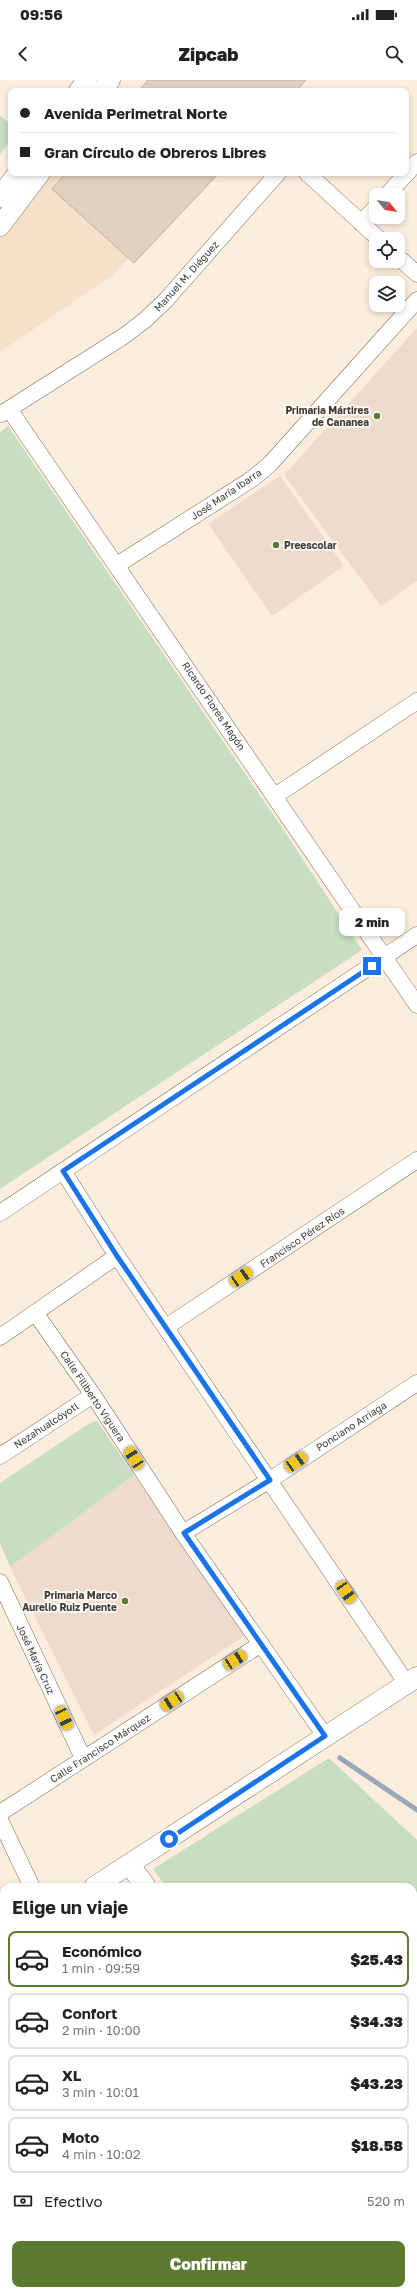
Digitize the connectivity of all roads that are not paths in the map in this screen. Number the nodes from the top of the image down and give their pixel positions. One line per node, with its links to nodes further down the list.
1 (417, 162): 2 (street)
2 (409, 171)
3 (16, 176): 9 (street)
4 (38, 176): 12 (street)
5 (275, 176): 17 (street, Manuel M. Diéguez)
6 (309, 176): 11 (street)
7 (404, 176): 8 (street)
8 (393, 188)
9 (0, 197)
10 (369, 214): 11 (street)
11 (361, 223): 13 (street)
12 (0, 226)
13 (371, 232)
14 (405, 263): 15 (street)
15 (417, 274)
16 (417, 300): 18 (street, José María Ibarra)
17 (4, 412): 18 (street, Ricardo Flores Magón)
18 (117, 565): 20 (street, Ricardo Flores Magón)
19 (417, 701): 20 (street)
20 (275, 796): 22 (street, Ricardo Flores Magón)
21 (417, 935): 22 (street)
22 (385, 957): 23 (street, Ricardo Flores Magón); 25 (street)
23 (417, 1005)
24 (417, 1160): 29 (street, Francisco Pérez Ríos)
25 (63, 1171): 26 (street); 27 (street)
26 (0, 1213)
27 (117, 1256): 28 (street); 29 (street)
28 (36, 1314): 30 (street); 32 (street, Calle Filiberto Viguera)
29 (166, 1327): 34 (street)
30 (0, 1337)
31 (417, 1382): 34 (street, Ponciano Arriaga)
32 (93, 1394): 33 (street, Nezahualcóyotl); 35 (street, Calle Filiberto Viguera)
33 (0, 1456)
34 (270, 1480): 35 (street, Ponciano Arriaga); 38 (street)
35 (184, 1533): 37 (street, Calle Filiberto Viguera)
36 (0, 1582): 40 (street, José María Cruz)
37 (261, 1644): 39 (street, Calle Filiberto Viguera); 40 (street, Calle Francisco Márquez)
38 (412, 1680): 39 (street)
39 (325, 1736): 43 (street)
40 (83, 1758): 41 (street, Calle Francisco Márquez)
41 (0, 1814)
42 (0, 1820): 44 (street)
43 (130, 1865): 45 (street); 46 (street)
44 (30, 1883)
45 (101, 1883)
46 (143, 1883)

